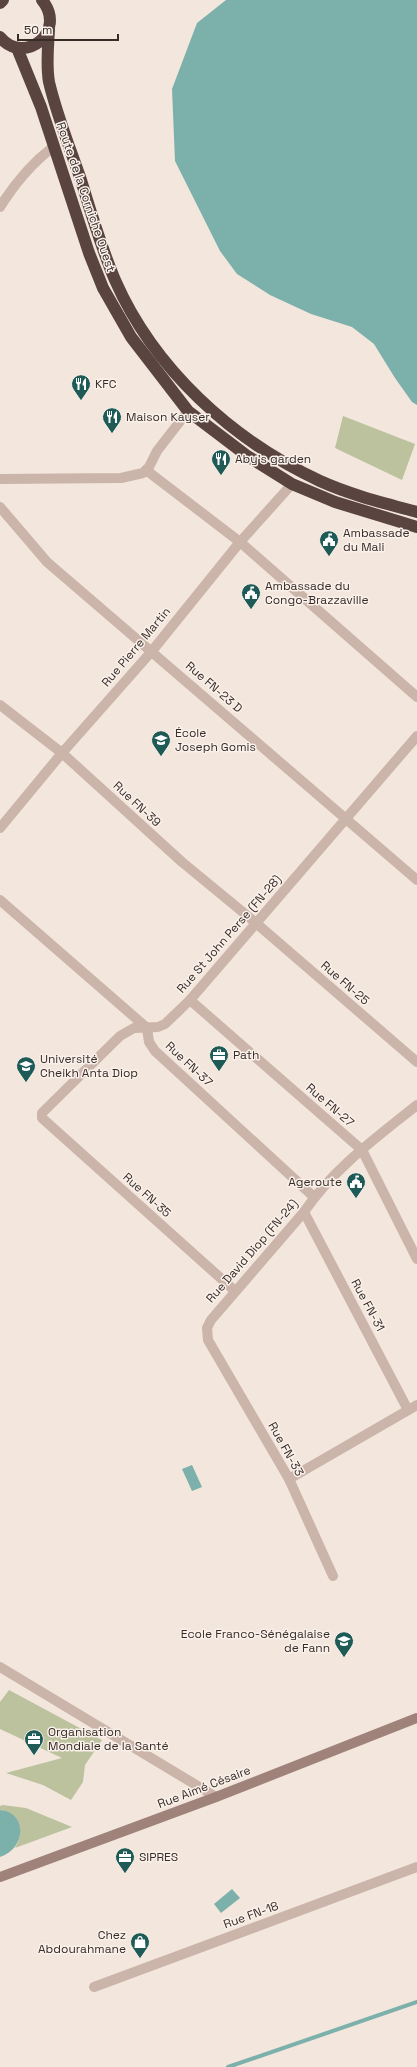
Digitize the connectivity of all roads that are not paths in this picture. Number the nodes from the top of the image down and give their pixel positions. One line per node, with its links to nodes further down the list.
1 (3, 0): 3 (highway)
2 (42, 0): 4 (highway, Route de la Corniche Ouest)
3 (0, 3)
4 (49, 30): 5 (highway); 13 (highway, Route de la Corniche Ouest)
5 (6, 43): 6 (highway, Route de la Corniche Ouest)
6 (53, 147): 7 (street); 8 (highway, Route de la Corniche Ouest)
7 (0, 207)
8 (188, 411): 9 (street); 11 (highway, Route de la Corniche Ouest)
9 (146, 470): 10 (street); 15 (street)
10 (0, 480)
11 (292, 484): 14 (highway, Route de la Corniche Ouest); 15 (street, Rue Pierre Martin)
12 (0, 507): 16 (street, Rue FN-23 D)
13 (417, 512)
14 (417, 527)
15 (240, 542): 16 (street, Rue Pierre Martin); 17 (street)
16 (152, 651): 20 (street, Rue Pierre Martin); 21 (street, Rue FN-23 D)
17 (417, 697)
18 (0, 706): 20 (street, Rue FN-39)
19 (417, 736): 21 (street, Rue St John Perse (FN-28))
20 (62, 752): 22 (street, Rue Pierre Martin); 25 (street, Rue FN-39)
21 (346, 818): 23 (street, Rue FN-23 D); 25 (street, Rue St John Perse (FN-28))
22 (0, 828)
23 (417, 880)
24 (0, 900): 27 (street)
25 (256, 923): 26 (street, Rue St John Perse (FN-28)); 28 (street, Rue FN-25)
26 (190, 1000): 27 (street, Rue St John Perse (FN-28)); 31 (street, Rue FN-27)
27 (147, 1028): 30 (street, Rue St John Perse (FN-28)); 32 (street, Rue FN-37)
28 (417, 1062)
29 (417, 1105): 31 (street, Rue David Diop (FN-24))
30 (42, 1118): 35 (street, Rue FN-35)
31 (362, 1150): 32 (street, Rue David Diop (FN-24)); 34 (street, Rue FN-27)
32 (314, 1197): 33 (street, Rue David Diop (FN-24))
33 (304, 1212): 35 (street, Rue David Diop (FN-24)); 37 (street, Rue FN-31)
34 (417, 1259)
35 (235, 1291): 36 (street, Rue David Diop (FN-24))
36 (208, 1340): 38 (street, Rue FN-33)
37 (412, 1408): 38 (street)
38 (289, 1479): 39 (street, Rue FN-33)
39 (334, 1576)
40 (0, 1666): 42 (street)
41 (417, 1718): 42 (street, Rue Aimé Césaire)
42 (216, 1797): 44 (street, Rue Aimé Césaire)
43 (417, 1868): 45 (street, Rue FN-18)
44 (0, 1877)
45 (94, 1987)

